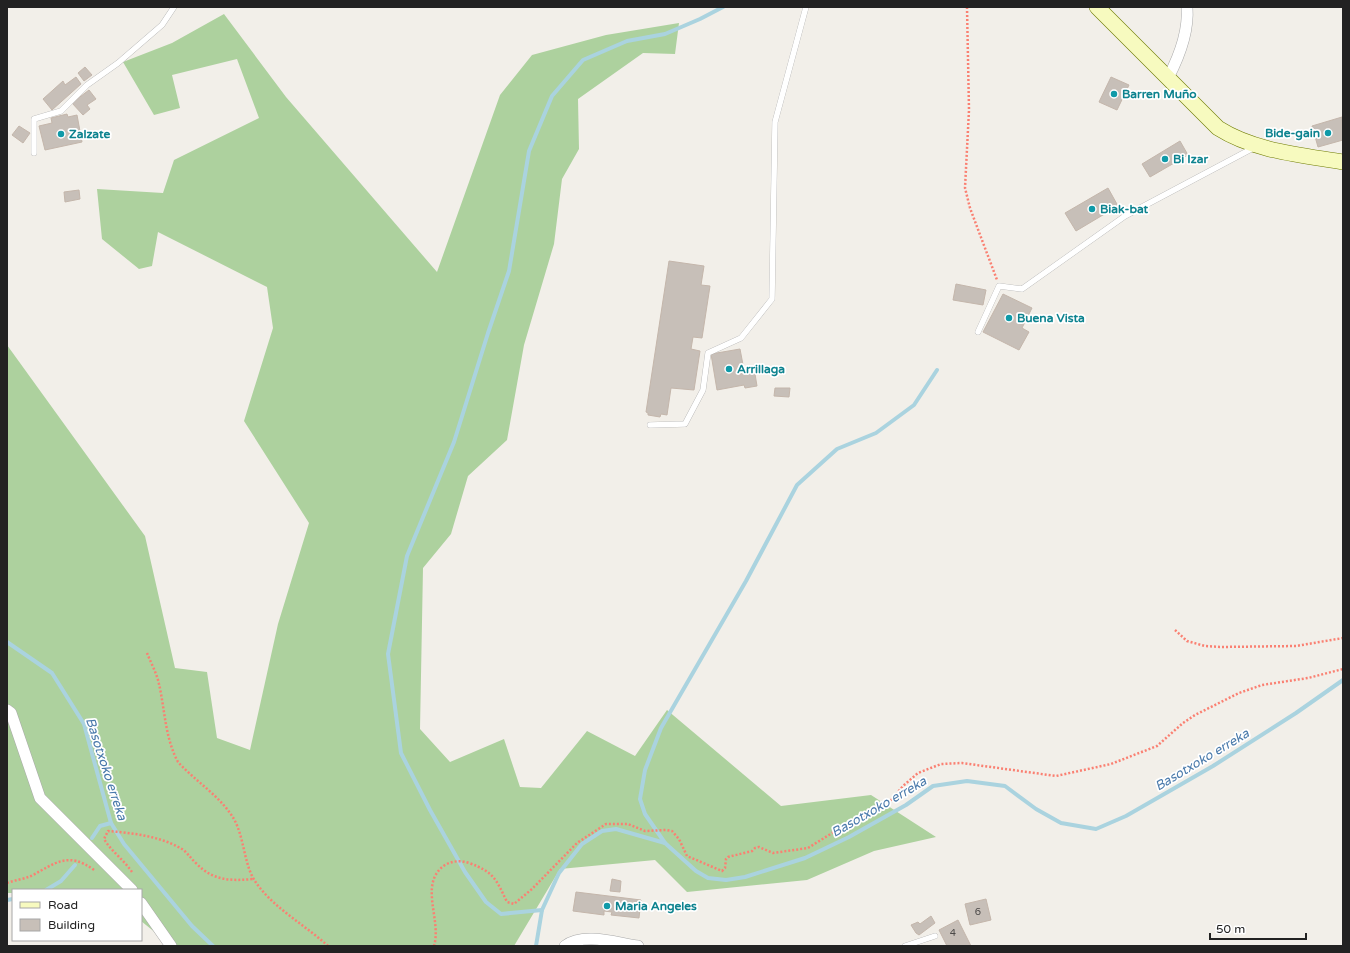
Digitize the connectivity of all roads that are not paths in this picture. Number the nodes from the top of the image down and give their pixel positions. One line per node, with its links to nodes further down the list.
1 (174, 7): 7 (lane)
2 (806, 7): 10 (lane)
3 (1096, 7): 5 (street)
4 (1186, 7): 5 (street)
5 (1168, 78): 6 (street)
6 (1257, 146): 8 (street); 9 (lane)
7 (34, 153)
8 (1343, 162)
9 (978, 332)
10 (650, 425)
11 (7, 710): 12 (street)
12 (131, 889)
13 (142, 904): 15 (street)
14 (935, 936): 18 (lane)
15 (171, 946)
16 (565, 946): 17 (street)
17 (638, 946)
18 (906, 946)

